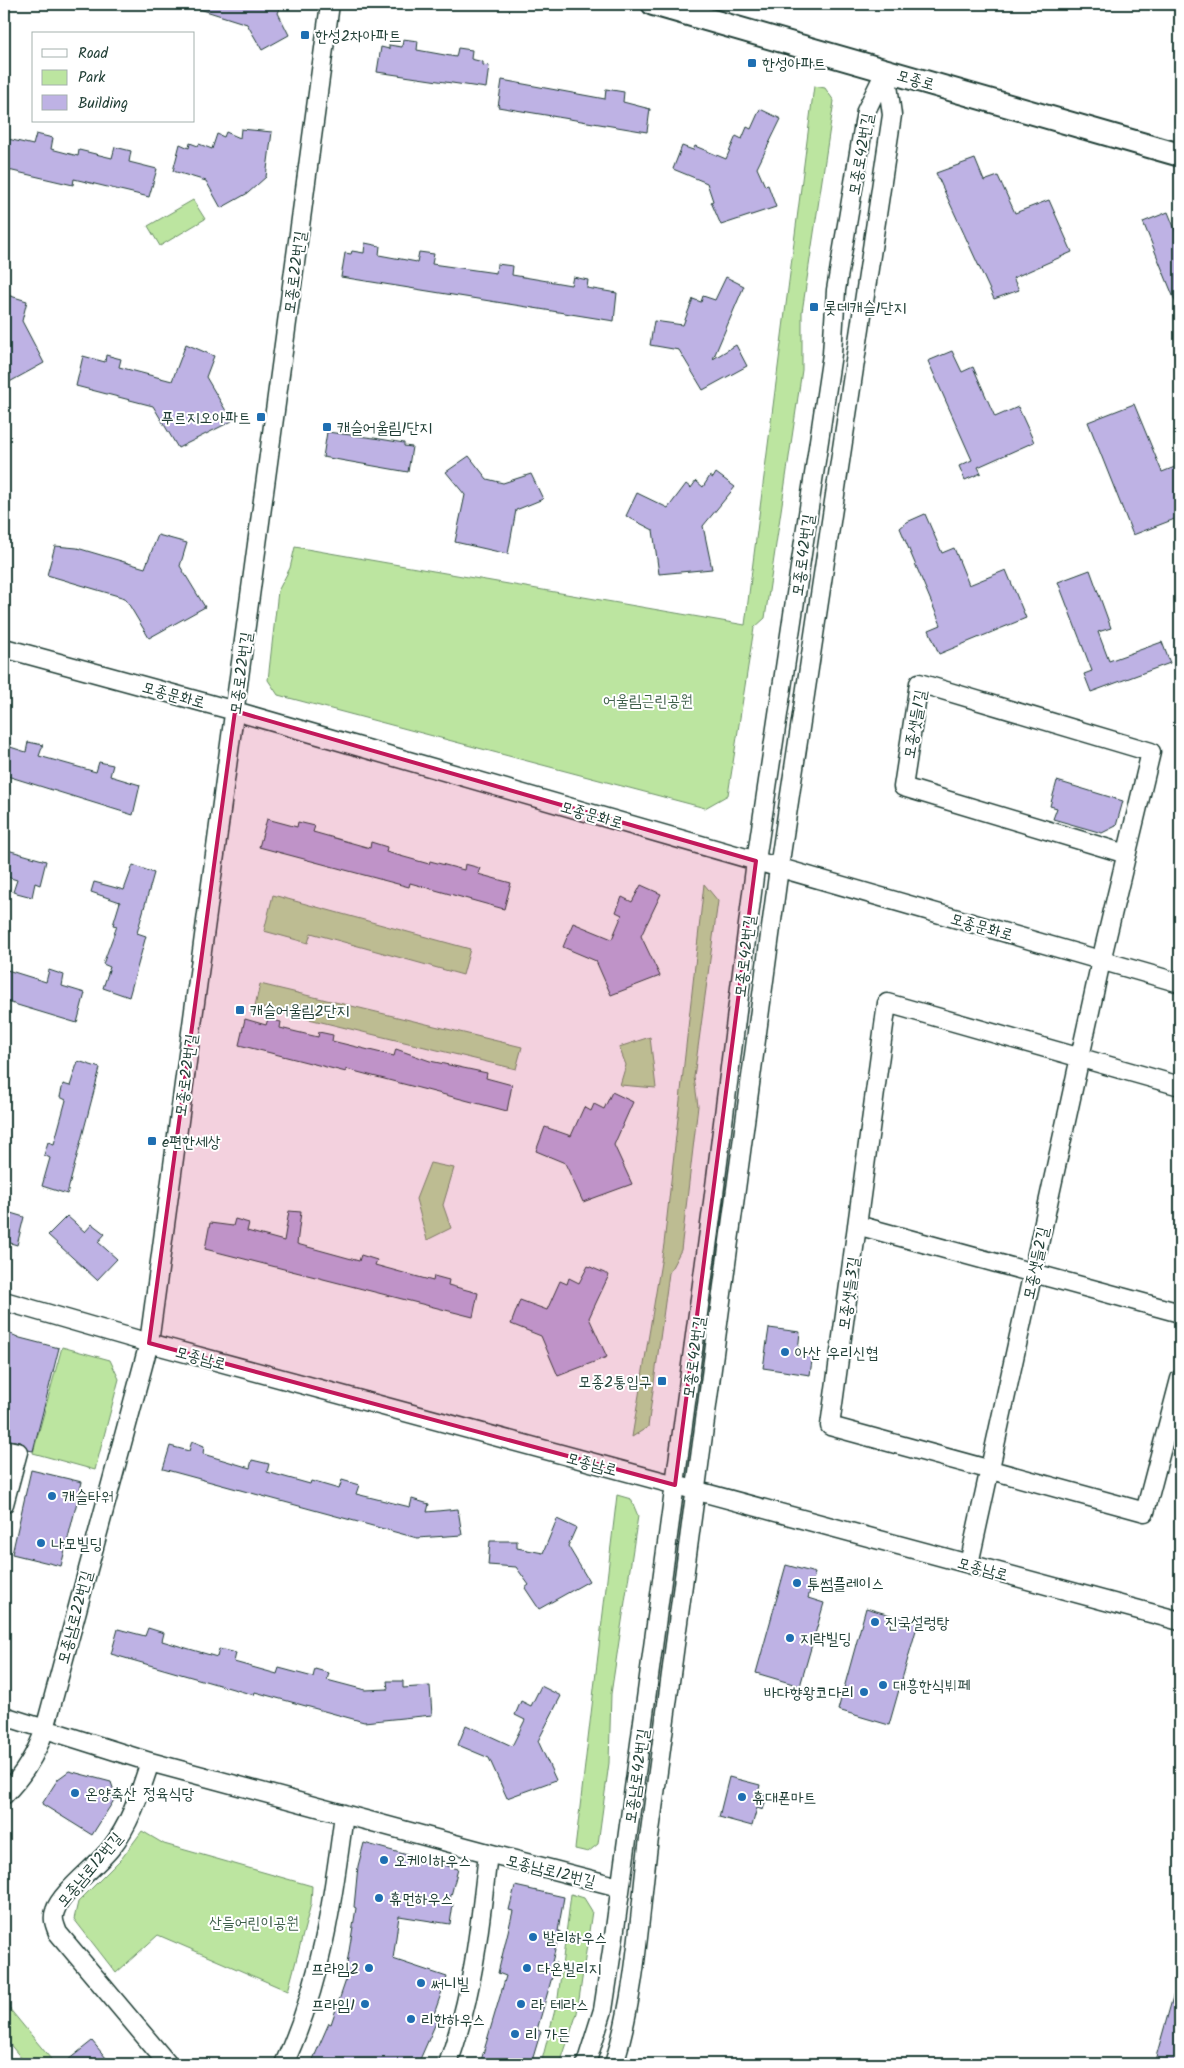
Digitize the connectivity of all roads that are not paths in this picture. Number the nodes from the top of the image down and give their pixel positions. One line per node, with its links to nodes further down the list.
1 (330, 4): 6 (street, 모종로22번길)
2 (652, 4): 3 (street, 모종로)
3 (886, 70): 4 (street, 모종로); 8 (street, 모종로42번길); 9 (street, 모종로42번길)
4 (1180, 155)
5 (4, 648): 6 (street, 모종문화로)
6 (235, 711): 8 (street, 모종문화로); 18 (street, 모종로22번길)
7 (1126, 854): 7 (street, 모종샛들1길); 10 (street, 모종샛들1길)
8 (756, 861): 9 (street, 모종문화로); 22 (street, 모종로42번길)
9 (779, 868): 10 (street, 모종문화로); 23 (street, 모종로42번길)
10 (1101, 961): 11 (street, 모종문화로); 12 (street, 모종샛들2길)
11 (1180, 983)
12 (1080, 1058): 13 (street, 모종샛들3길); 14 (street, 모종샛들3길); 15 (street, 모종샛들2길)
13 (1180, 1086)
14 (857, 1225): 15 (street); 21 (street, 모종샛들3길)
15 (1033, 1273): 17 (street); 21 (street, 모종샛들2길)
16 (4, 1301): 18 (street, 모종남로)
17 (1180, 1314)
18 (149, 1343): 22 (street, 모종남로); 28 (street, 모종남로22번길)
19 (1180, 1379): 21 (street, 모종샛들3길)
20 (4, 1449): 24 (street)
21 (990, 1470): 25 (street, 모종샛들2길)
22 (676, 1485): 23 (street, 모종남로); 33 (street, 모종남로42번길)
23 (695, 1491): 25 (street, 모종남로); 38 (street, 모종남로42번길)
24 (4, 1504)
25 (970, 1564): 26 (street, 모종남로)
26 (1180, 1621)
27 (4, 1716): 28 (street)
28 (45, 1730): 29 (street); 30 (street, 모종남로22번길)
29 (150, 1762): 31 (street); 34 (street, 모종남로12번길)
30 (4, 1795)
31 (344, 1814): 32 (street); 35 (street)
32 (488, 1854): 33 (street, 모종남로12번길); 36 (street, 모종남로12번길)
33 (620, 1887): 37 (street, 모종남로42번길)
34 (168, 2064)
35 (284, 2064)
36 (448, 2064)
37 (586, 2064)
38 (614, 2064)

